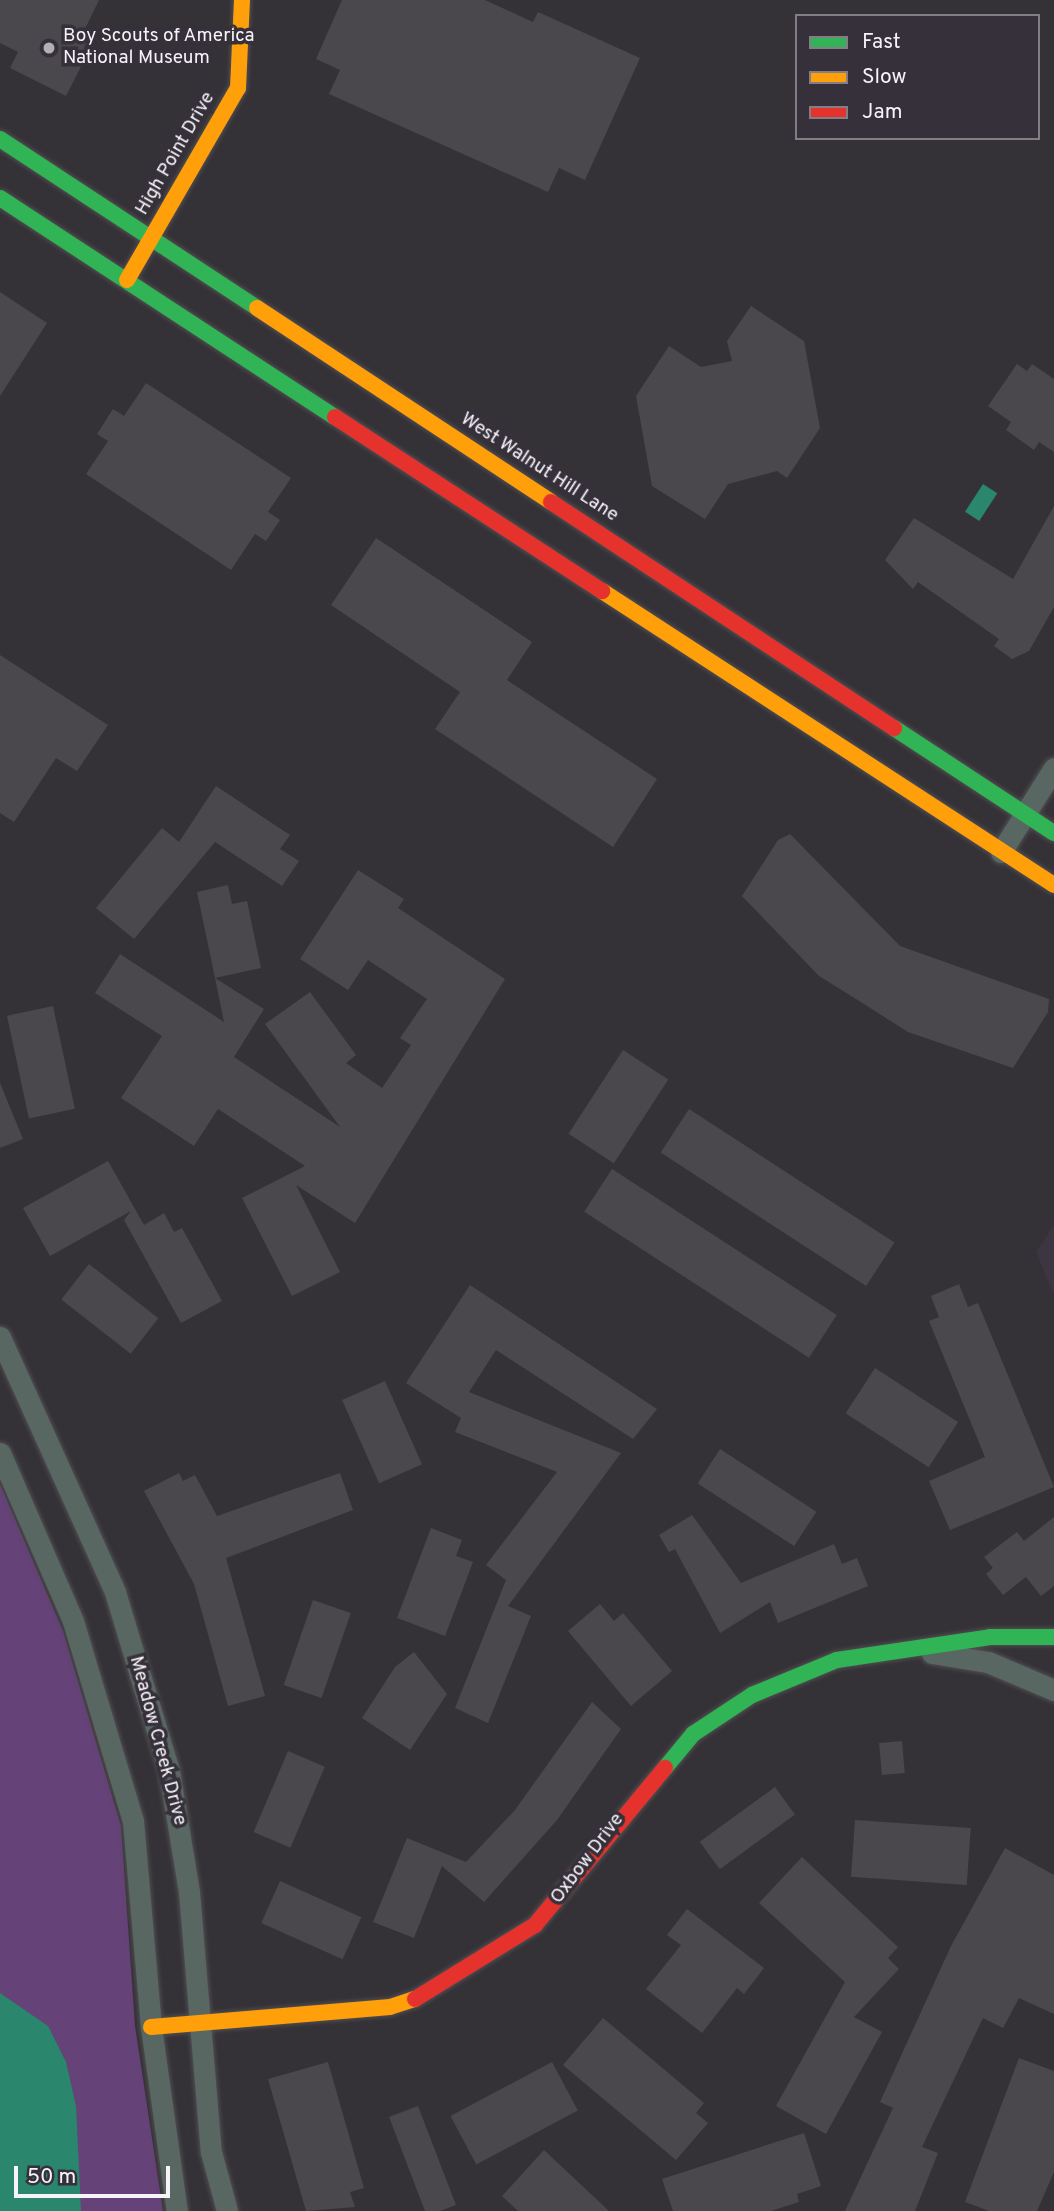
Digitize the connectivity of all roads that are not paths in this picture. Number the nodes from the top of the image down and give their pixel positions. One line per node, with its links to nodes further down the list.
1 (242, 0): 4 (main road, High Point Drive)
2 (0, 139): 4 (main road, West Walnut Hill Lane)
3 (0, 198): 5 (main road)
4 (152, 239): 5 (main road, High Point Drive); 7 (main road, West Walnut Hill Lane)
5 (127, 280): 9 (main road)
6 (1054, 768): 7 (street)
7 (1024, 814): 8 (main road, West Walnut Hill Lane); 9 (street)
8 (1054, 833)
9 (1002, 852): 10 (main road)
10 (1054, 885)
11 (0, 1337): 16 (street, Meadow Creek Drive)
12 (0, 1453): 17 (street)
13 (1054, 1637): 14 (main road, Oxbow Drive)
14 (920, 1650): 15 (street, Oxbow Drive); 16 (main road, Oxbow Drive)
15 (1054, 1690)
16 (199, 2025): 17 (main road, Oxbow Drive); 19 (street, Meadow Creek Drive)
17 (151, 2026): 18 (street)
18 (177, 2211)
19 (226, 2211)

